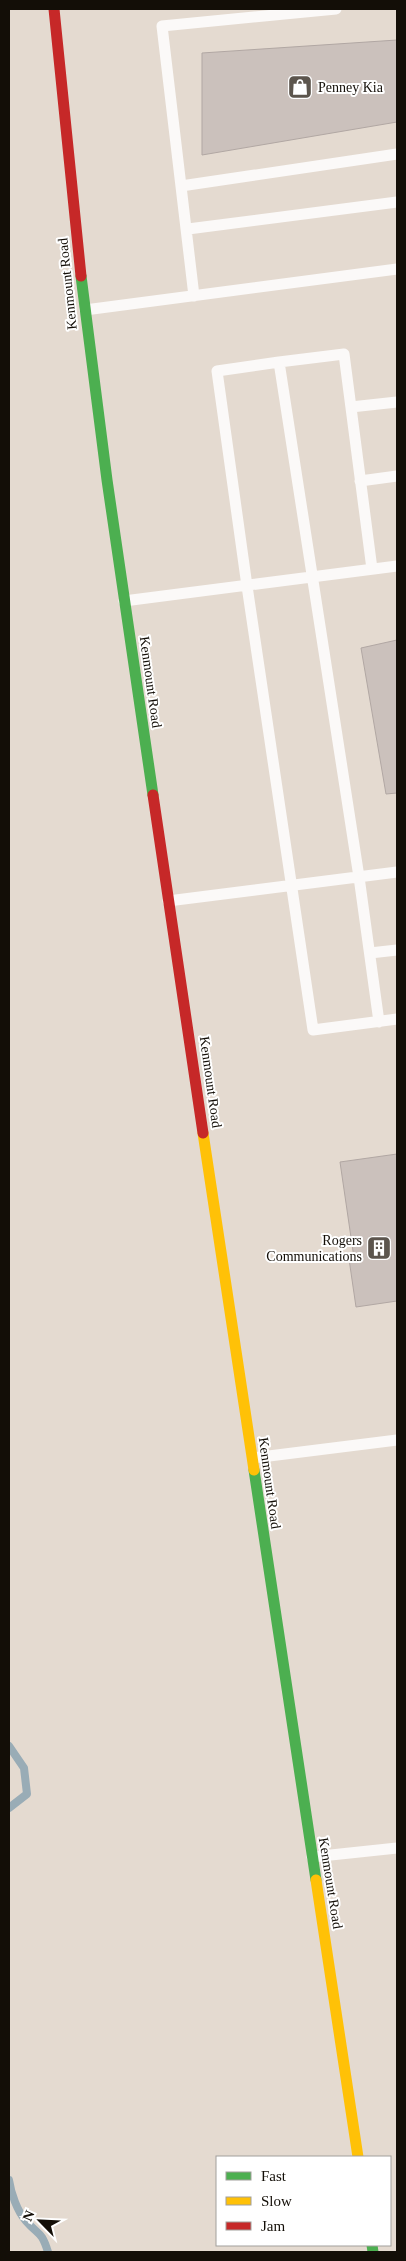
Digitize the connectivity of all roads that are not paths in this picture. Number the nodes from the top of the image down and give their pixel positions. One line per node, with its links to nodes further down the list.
1 (54, 9): 9 (main road, Kenmount Road)
2 (336, 9): 4 (lane)
3 (397, 154): 4 (lane)
4 (181, 186): 6 (lane)
5 (397, 202): 6 (lane)
6 (188, 229): 8 (lane)
7 (397, 269): 8 (lane)
8 (194, 296): 9 (lane)
9 (85, 310): 19 (main road, Kenmount Road)
10 (279, 362): 12 (lane); 17 (lane); 18 (lane)
11 (397, 402): 12 (lane)
12 (351, 407): 14 (lane)
13 (397, 476): 14 (lane)
14 (360, 481): 16 (lane)
15 (397, 566): 16 (lane)
16 (372, 569): 17 (lane)
17 (314, 577): 18 (lane); 21 (lane)
18 (246, 586): 19 (lane); 22 (lane)
19 (124, 601): 23 (main road, Kenmount Road)
20 (397, 872): 21 (lane)
21 (360, 877): 22 (lane); 25 (lane)
22 (292, 885): 23 (lane); 27 (lane)
23 (168, 900): 29 (main road, Kenmount Road)
24 (397, 950): 25 (lane)
25 (370, 954): 27 (lane)
26 (397, 1020): 27 (lane)
27 (379, 1022)
28 (397, 1440): 29 (lane)
29 (251, 1458): 31 (main road, Kenmount Road)
30 (397, 1848): 31 (lane)
31 (312, 1857): 32 (main road, Kenmount Road)
32 (358, 2156)

